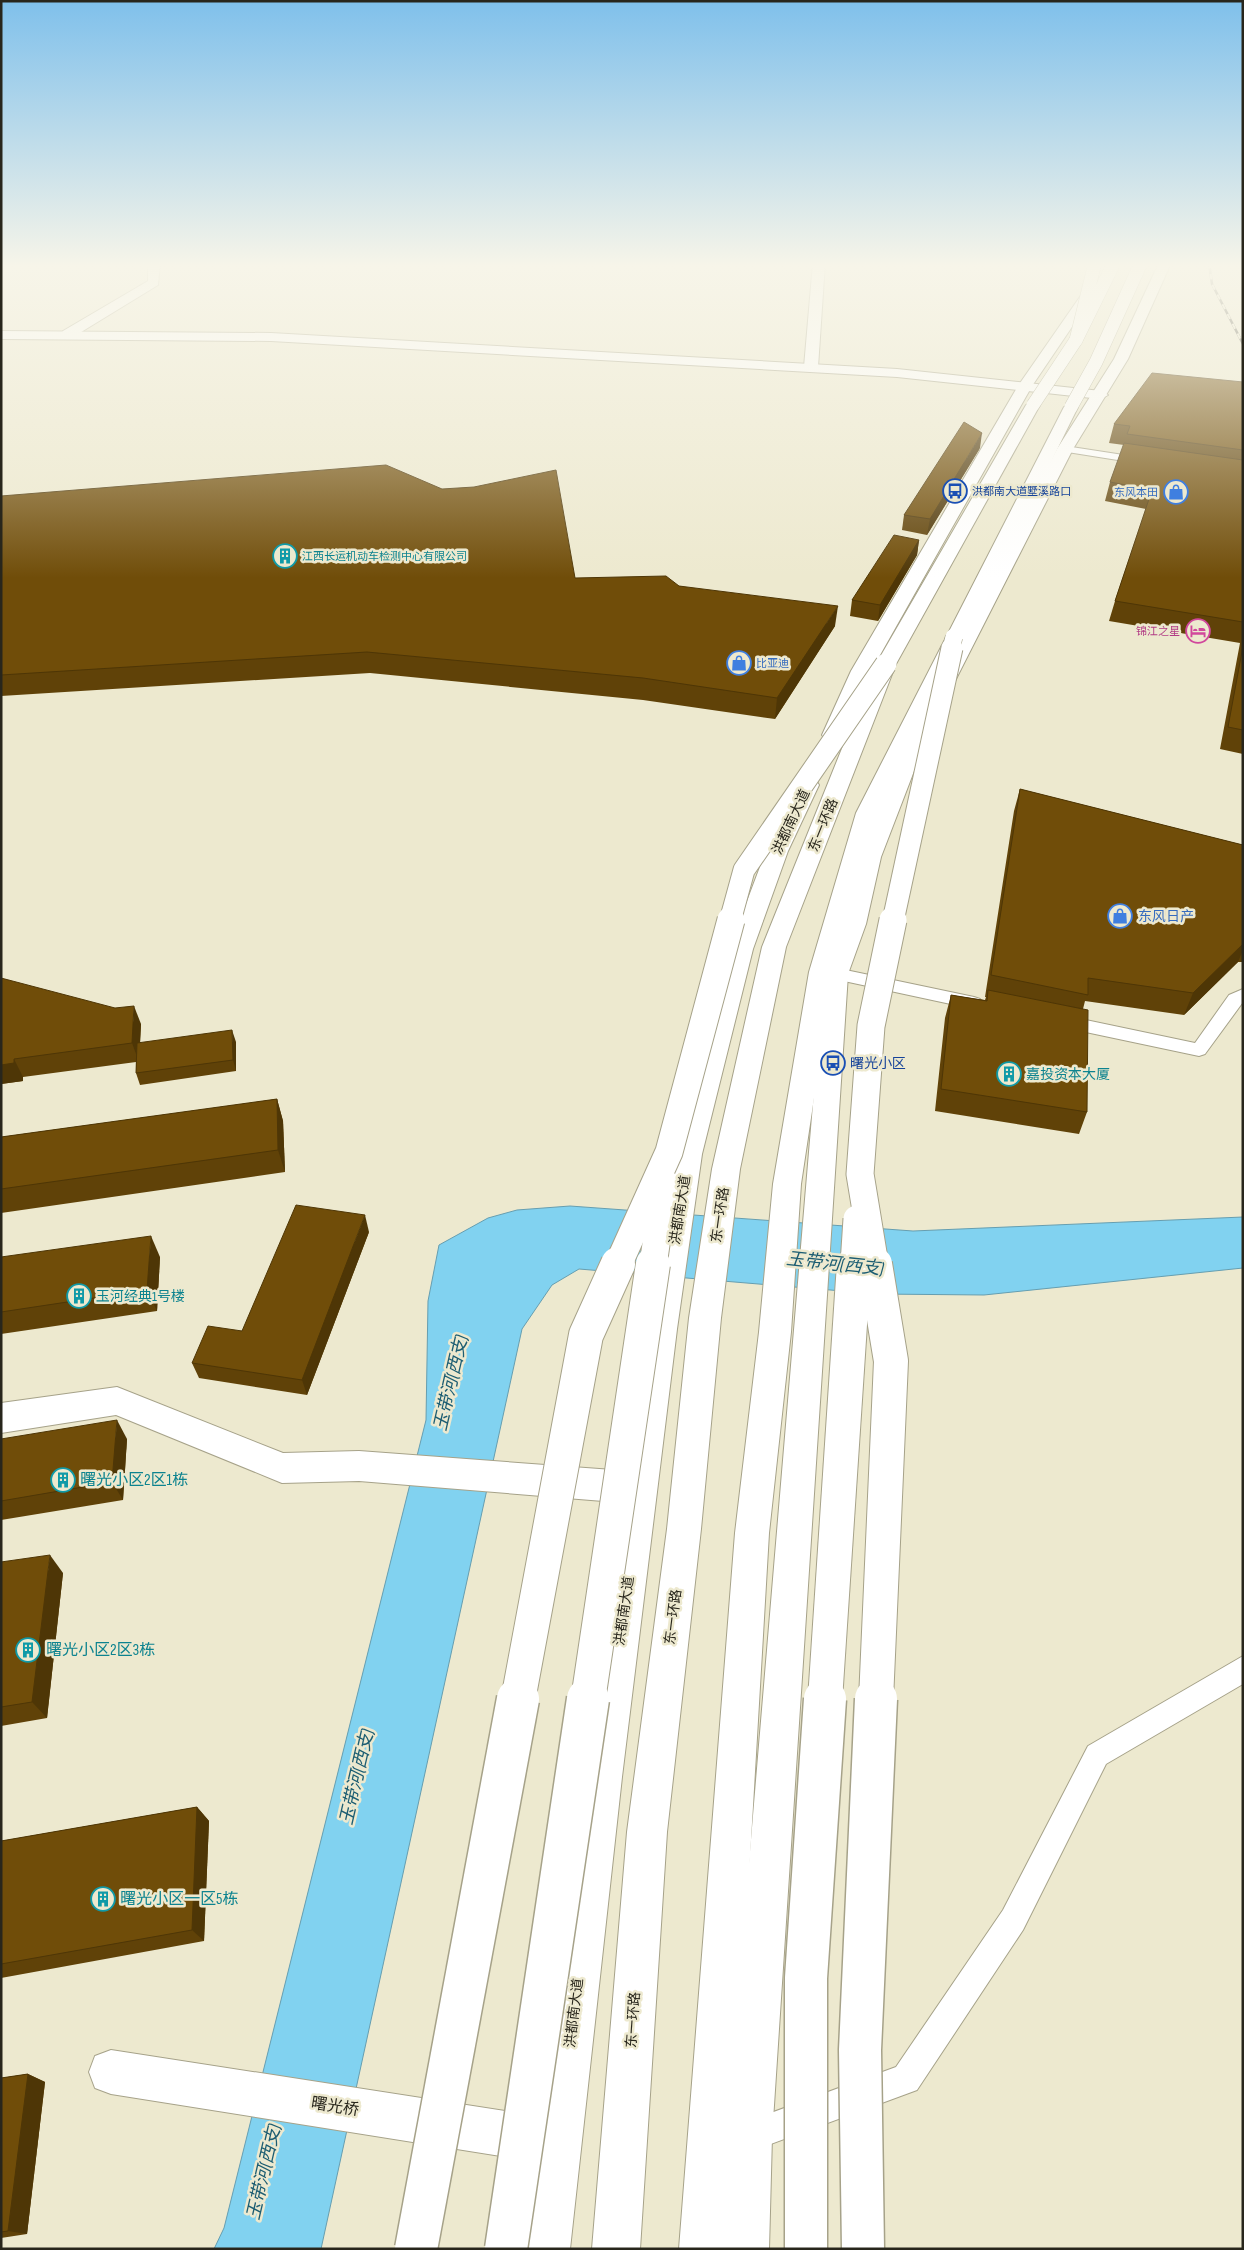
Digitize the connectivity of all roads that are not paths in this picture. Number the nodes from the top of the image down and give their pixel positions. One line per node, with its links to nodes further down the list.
1 (632, 368): 7 (main road)
2 (825, 368): 7 (main road)
3 (1038, 368): 7 (main road, 洪都南大道)
4 (1057, 368): 13 (main road, 东一环路, bridge)
5 (1093, 368): 12 (main road, bridge)
6 (1115, 368): 8 (main road)
7 (1022, 391): 8 (main road); 9 (main road); 18 (main road, 洪都南大道)
8 (1101, 395): 9 (main road)
9 (1094, 409): 10 (main road)
10 (1065, 449): 11 (lane); 14 (main road)
11 (1154, 462)
12 (954, 637): 19 (main road, bridge); 30 (main road, bridge)
13 (886, 664): 18 (main road, bridge); 29 (main road, 东一环路, bridge)
14 (836, 974): 16 (lane); 24 (main road)
15 (1243, 995): 17 (lane)
16 (989, 1006)
17 (1046, 1018)
18 (679, 1153): 21 (main road, 洪都南大道); 26 (main road, bridge); 27 (main road, bridge)
19 (860, 1174): 32 (main road, bridge); 33 (main road, bridge)
20 (1, 1418): 21 (main road)
21 (640, 1488): 25 (main road, 洪都南大道)
22 (1243, 1669): 24 (lane)
23 (111, 2072): 25 (main road, 曙光桥, bridge)
24 (749, 2136): 31 (main road)
25 (559, 2142): 28 (main road, 洪都南大道)
26 (416, 2249)
27 (506, 2249)
28 (546, 2249)
29 (616, 2249)
30 (703, 2249)
31 (745, 2249)
32 (806, 2249)
33 (864, 2249)

